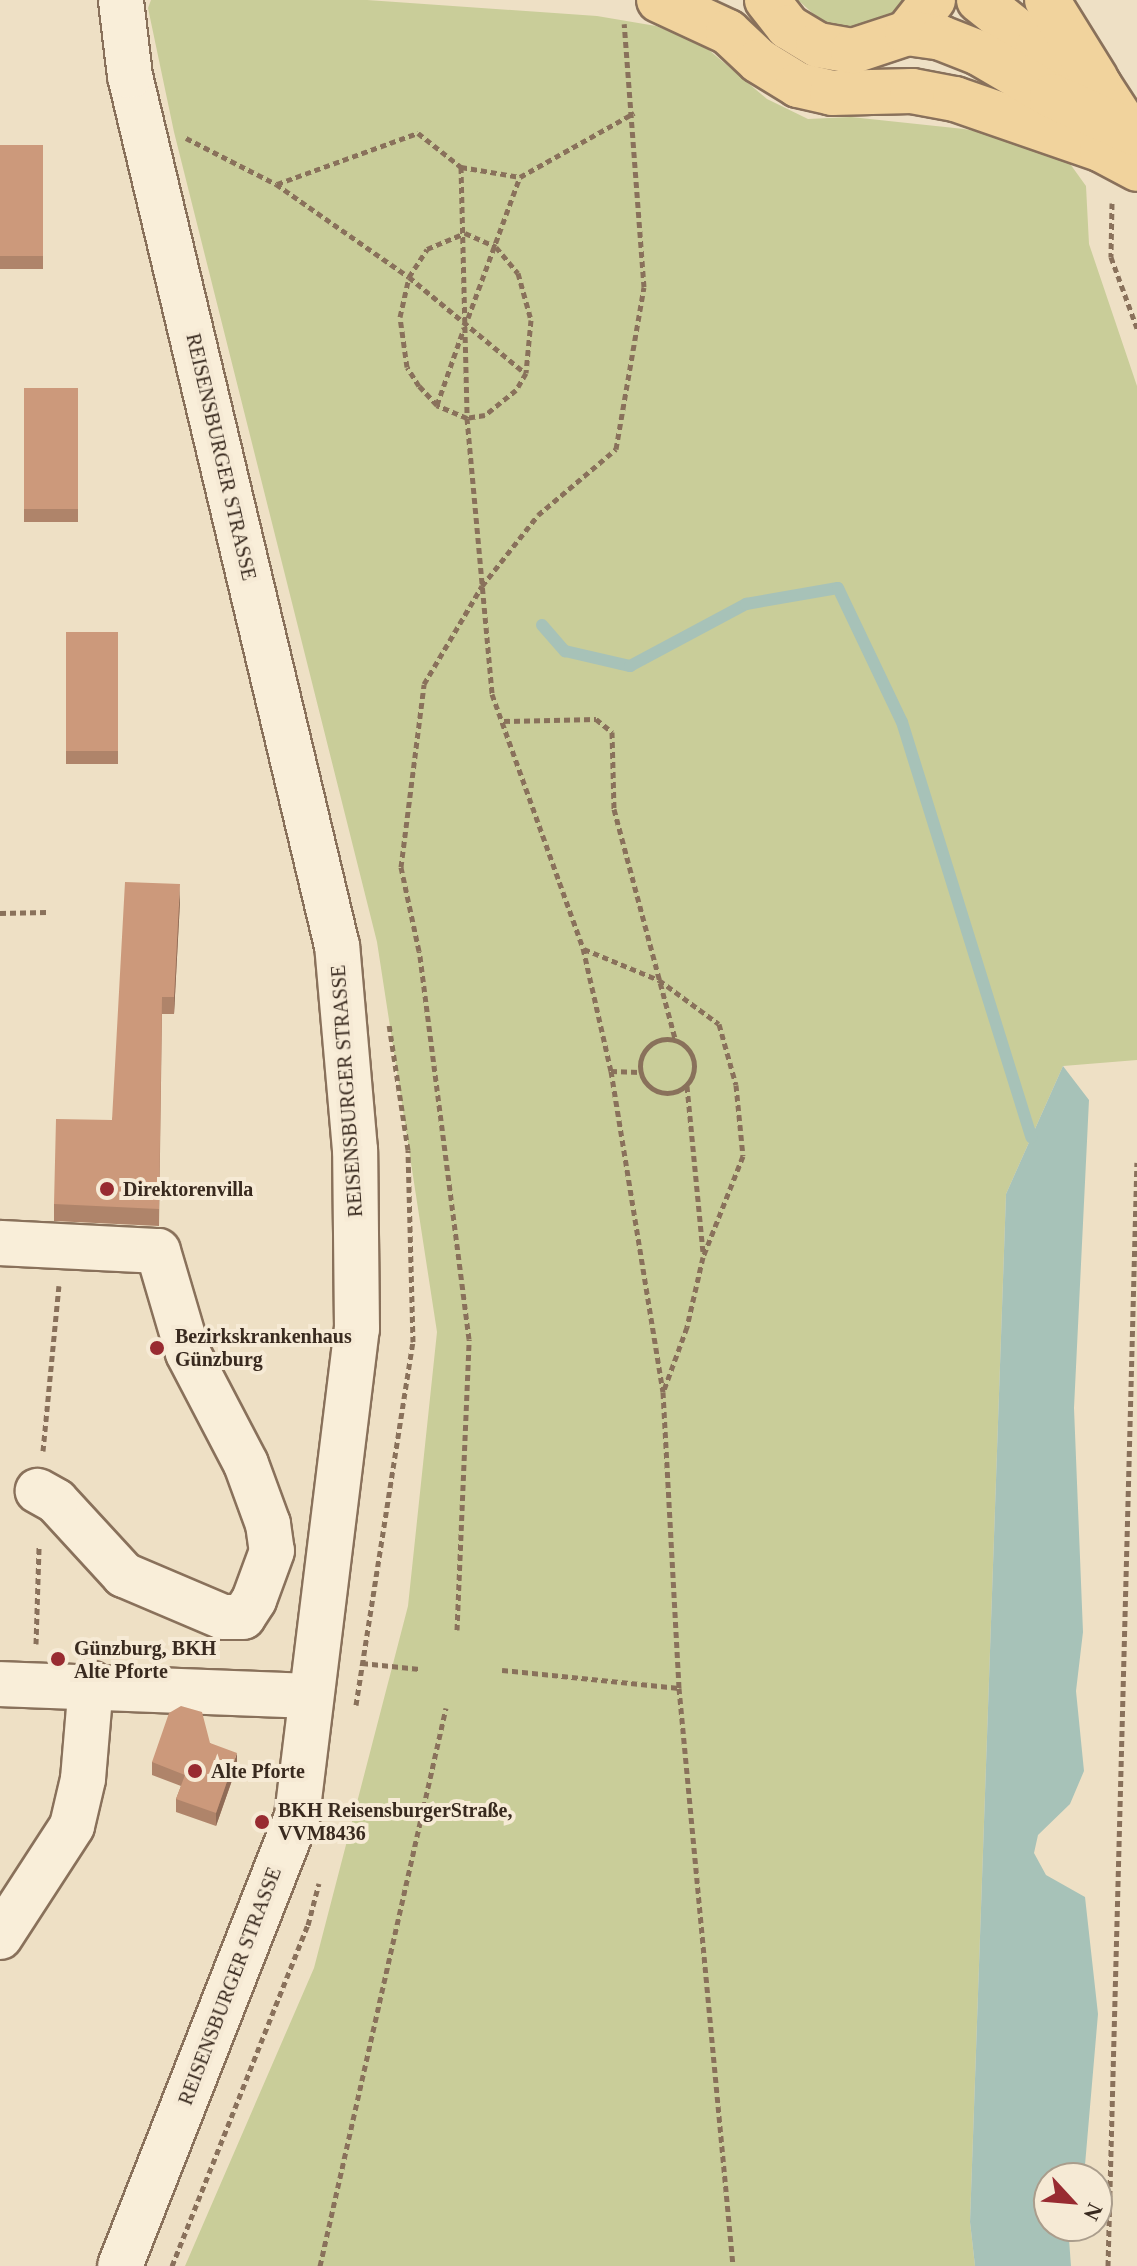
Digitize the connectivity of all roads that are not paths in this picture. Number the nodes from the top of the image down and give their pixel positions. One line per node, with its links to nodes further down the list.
1 (121, 0): 13 (street, REISENSBURGER STRASSE)
2 (767, 0): 6 (main road)
3 (979, 0): 7 (main road)
4 (1047, 0): 7 (main road)
5 (641, 7): 8 (main road)
6 (920, 17): 8 (main road)
7 (1099, 85): 8 (main road)
8 (1128, 150)
9 (0, 1243): 10 (street)
10 (38, 1491)
11 (91, 1683): 12 (street); 13 (street); 14 (street)
12 (18, 1684)
13 (309, 1696): 15 (street, REISENSBURGER STRASSE)
14 (0, 1937)
15 (120, 2266)

